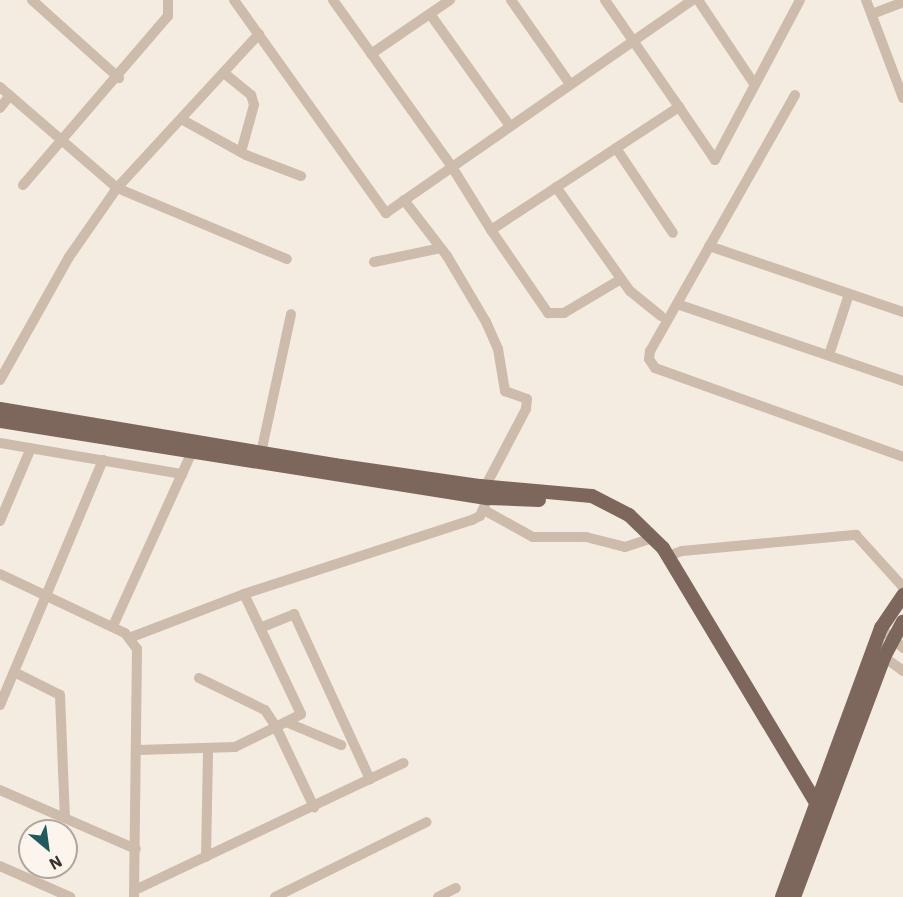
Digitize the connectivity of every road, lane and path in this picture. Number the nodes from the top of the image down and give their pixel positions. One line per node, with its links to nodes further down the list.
1 (32, 0): 19 (street)
2 (168, 0): 19 (street)
3 (234, 0): 15 (street)
4 (333, 0): 17 (street)
5 (450, 0): 13 (street)
6 (511, 0): 20 (street)
7 (605, 0): 16 (street)
8 (692, 0): 16 (street)
9 (698, 0): 21 (street)
10 (801, 0): 21 (street)
11 (866, 0): 14 (street)
12 (903, 2): 14 (street)
13 (430, 14): 17 (street); 29 (street)
14 (872, 14): 25 (street)
15 (259, 34): 18 (street); 38 (street)
16 (634, 40): 20 (street); 26 (street)
17 (371, 54): 33 (street)
18 (224, 73): 28 (street); 32 (street)
19 (119, 78): 30 (street)
20 (570, 84): 29 (street)
21 (755, 85): 26 (street)
22 (0, 87): 23 (street)
23 (10, 95): 27 (street); 30 (street)
24 (795, 95): 41 (street)
25 (903, 96)
26 (679, 107): 31 (street)
27 (0, 108)
28 (181, 119): 32 (street); 36 (street)
29 (510, 126): 33 (street)
30 (62, 140): 35 (street); 36 (street)
31 (616, 148): 37 (street); 40 (street)
32 (241, 152): 34 (street)
33 (452, 167): 38 (street); 39 (street)
34 (301, 176)
35 (23, 185)
36 (117, 188): 43 (street); 52 (street)
37 (556, 188): 39 (street); 45 (street)
38 (404, 200): 42 (street)
39 (491, 230): 45 (street)
40 (673, 233)
41 (709, 246): 46 (street); 47 (street)
42 (441, 248): 44 (street); 63 (street)
43 (287, 259)
44 (374, 262)
45 (621, 279): 50 (street)
46 (849, 294): 48 (street); 51 (street)
47 (677, 304): 51 (street); 60 (street)
48 (903, 312)
49 (291, 314): 58 (street)
50 (661, 316)
51 (829, 355): 53 (street)
52 (0, 381)
53 (903, 381)
54 (0, 409): 58 (main road)
55 (0, 422): 59 (main road)
56 (0, 443): 57 (street)
57 (31, 448): 61 (street); 64 (street)
58 (261, 453): 63 (main road)
59 (191, 454): 62 (street); 63 (main road)
60 (903, 457)
61 (102, 460): 62 (street); 71 (street)
62 (182, 474): 73 (street)
63 (485, 498): 65 (main road); 65 (street); 69 (street)
64 (0, 521)
65 (652, 538): 66 (main road)
66 (668, 556): 68 (street); 90 (main road)
67 (0, 574): 71 (street)
68 (903, 587)
69 (244, 594): 74 (street); 76 (street)
70 (903, 595): 75 (main road)
71 (48, 596): 73 (street); 80 (street)
72 (903, 621): 77 (main road)
73 (113, 627): 76 (street)
74 (260, 628): 83 (street); 88 (street)
75 (881, 628): 77 (street); 90 (main road)
76 (129, 638): 85 (street)
77 (898, 644): 78 (main road)
78 (884, 657): 79 (street); 92 (main road)
79 (903, 671)
80 (14, 672): 82 (street); 93 (street)
81 (199, 678): 83 (street)
82 (0, 705)
83 (281, 725): 84 (street); 86 (street); 91 (street)
84 (341, 745)
85 (138, 750): 86 (street); 95 (street)
86 (208, 751): 96 (street)
87 (404, 763): 88 (street)
88 (370, 779): 91 (street)
89 (0, 790): 93 (street)
90 (816, 803): 92 (main road); 103 (main road)
91 (314, 807): 96 (street)
92 (824, 816): 104 (main road)
93 (65, 818): 95 (street)
94 (427, 822): 101 (street)
95 (136, 849): 99 (street)
96 (206, 858): 99 (street)
97 (0, 866): 100 (street)
98 (456, 888): 102 (street)
99 (134, 894)
100 (66, 896)
101 (276, 897)
102 (438, 897)
103 (782, 897)
104 (794, 897)

